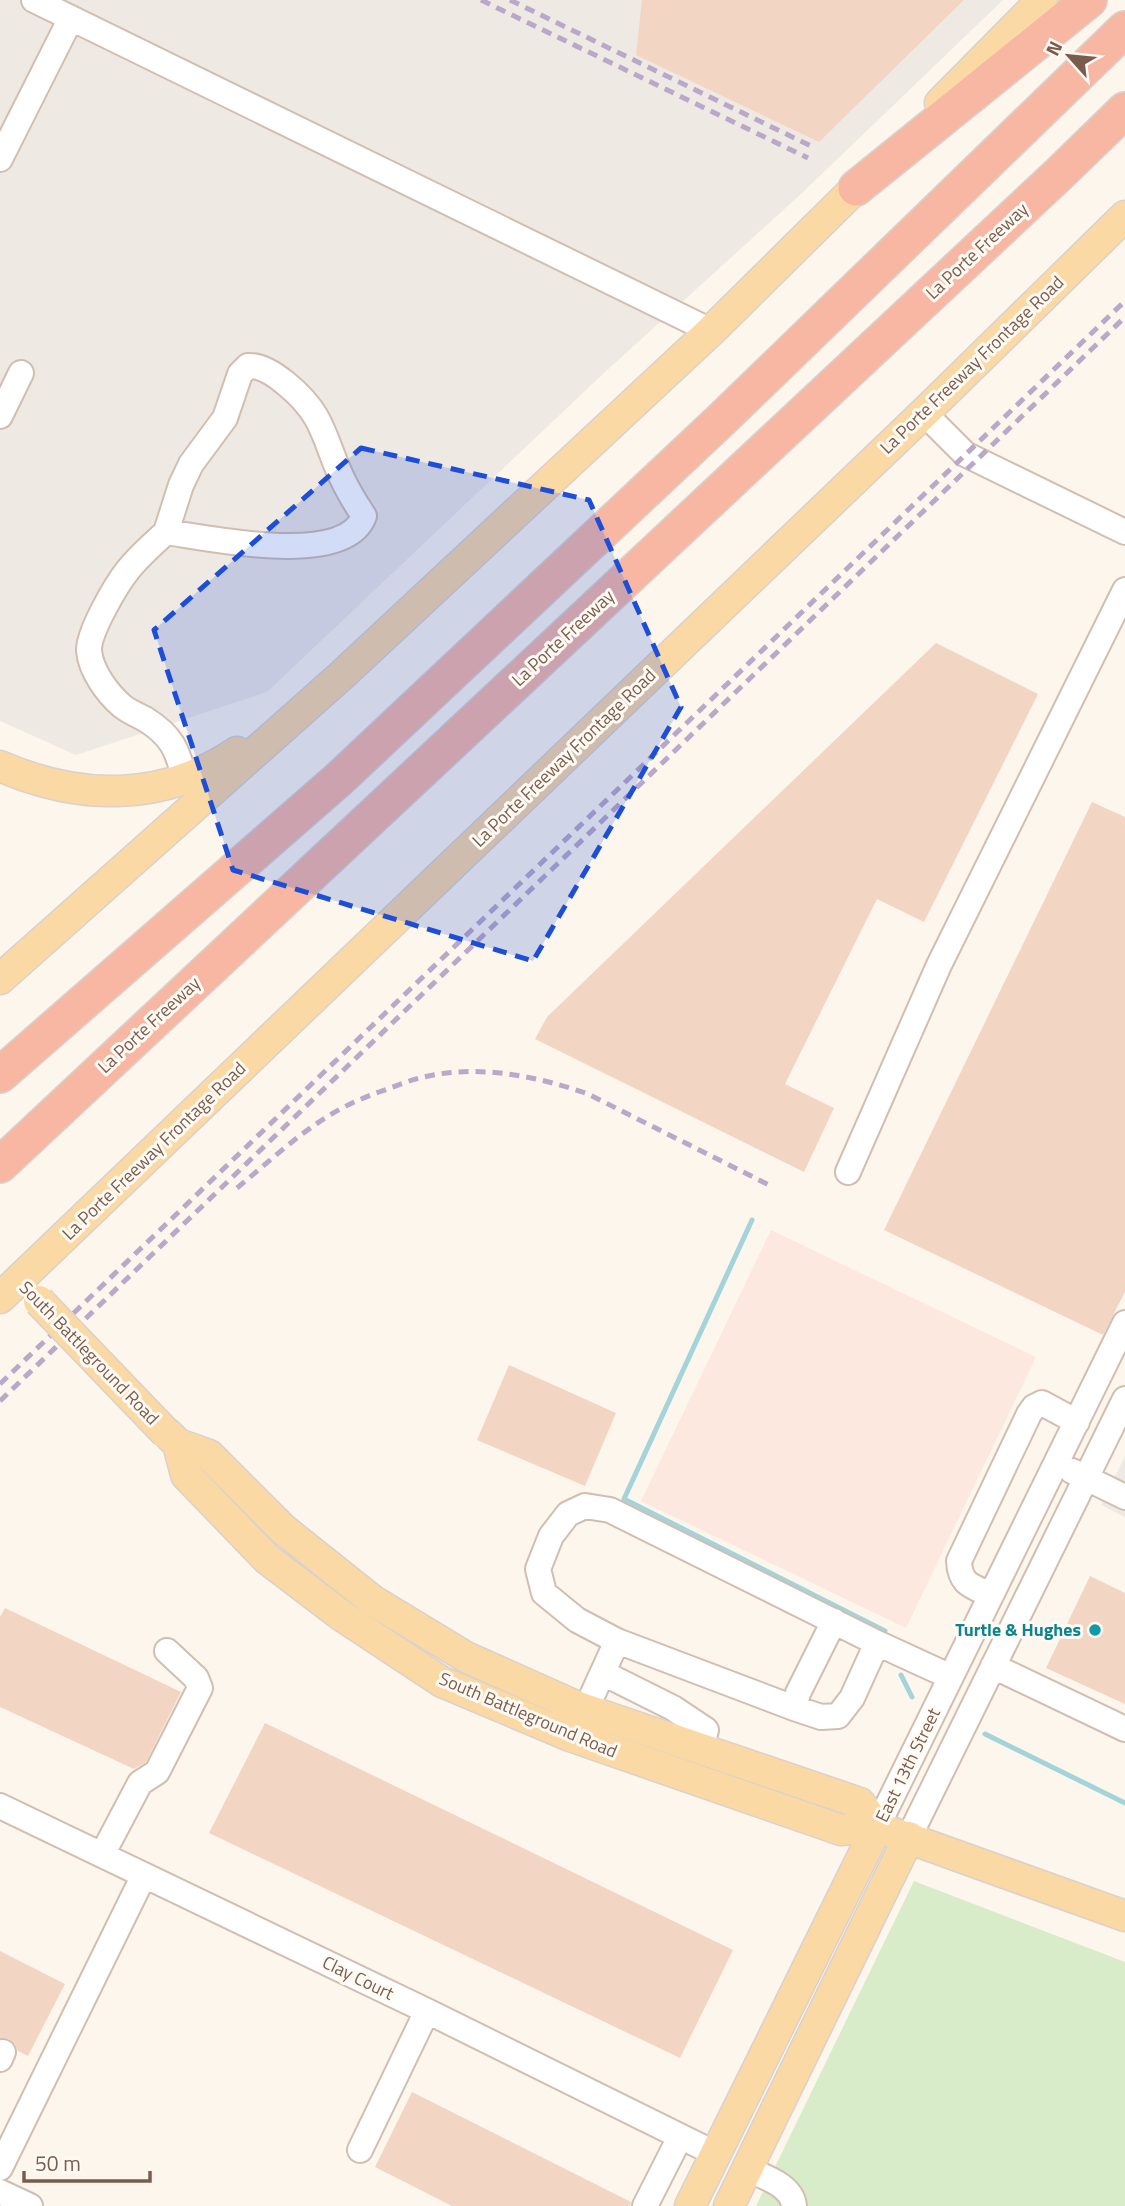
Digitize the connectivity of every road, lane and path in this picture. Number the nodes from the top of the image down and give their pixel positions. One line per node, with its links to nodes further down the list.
1 (34, 0): 4 (street)
2 (1042, 0): 8 (main road)
3 (1089, 0): 8 (highway)
4 (71, 18): 7 (street); 10 (street)
5 (1125, 29): 21 (highway)
6 (1125, 110): 22 (highway, La Porte Freeway)
7 (0, 159)
8 (856, 188): 10 (main road)
9 (1125, 216): 12 (main road, La Porte Freeway Frontage Road)
10 (711, 331): 17 (main road)
11 (21, 373): 13 (street)
12 (924, 413): 15 (street); 24 (main road, La Porte Freeway Frontage Road)
13 (0, 416)
14 (166, 531): 14 (street); 19 (street)
15 (1125, 532)
16 (1125, 590): 23 (street)
17 (342, 676): 19 (main road); 20 (main road)
18 (0, 766): 19 (main road)
19 (185, 779)
20 (0, 979)
21 (0, 1075)
22 (0, 1165)
23 (848, 1172)
24 (14, 1285): 28 (main road, South Battleground Road, bridge)
25 (1125, 1323): 27 (street, East 13th Street)
26 (1125, 1399): 30 (street, East 13th Street)
27 (1077, 1422): 29 (street, East 13th Street); 32 (street)
28 (172, 1438): 41 (main road, South Battleground Road); 45 (main road, South Battleground Road)
29 (1056, 1462): 30 (street); 32 (street, East 13th Street)
30 (1086, 1478): 31 (street); 37 (street, East 13th Street)
31 (1122, 1489)
32 (991, 1595): 39 (street, East 13th Street)
33 (834, 1620): 34 (street); 35 (street); 40 (street)
34 (617, 1641): 38 (street); 40 (street)
35 (877, 1643): 39 (street); 40 (street)
36 (167, 1651): 47 (street)
37 (993, 1666): 42 (street); 46 (street, East 13th Street)
38 (603, 1672): 41 (street); 43 (street)
39 (951, 1677): 45 (street, East 13th Street)
40 (793, 1708)
41 (586, 1710): 43 (main road, South Battleground Road)
42 (1125, 1729)
43 (701, 1749): 45 (main road, South Battleground Road)
44 (0, 1806): 47 (street, Clay Court)
45 (877, 1827): 46 (main road, South Battleground Road); 53 (main road, East 13th Street)
46 (909, 1838): 49 (main road, South Battleground Road); 55 (main road, East 13th Street)
47 (102, 1855): 48 (street, Clay Court)
48 (144, 1875): 50 (street, Clay Court); 54 (street)
49 (1125, 1916)
50 (426, 2011): 51 (street, Clay Court); 52 (street)
51 (680, 2137): 53 (street, Clay Court); 58 (street)
52 (360, 2150)
53 (716, 2154): 55 (main road); 59 (main road, East 13th Street)
54 (3, 2156)
55 (747, 2169): 60 (main road, East 13th Street); 61 (street)
56 (0, 2192): 57 (street)
57 (30, 2206)
58 (645, 2206)
59 (690, 2206)
60 (729, 2206)
61 (794, 2206)

